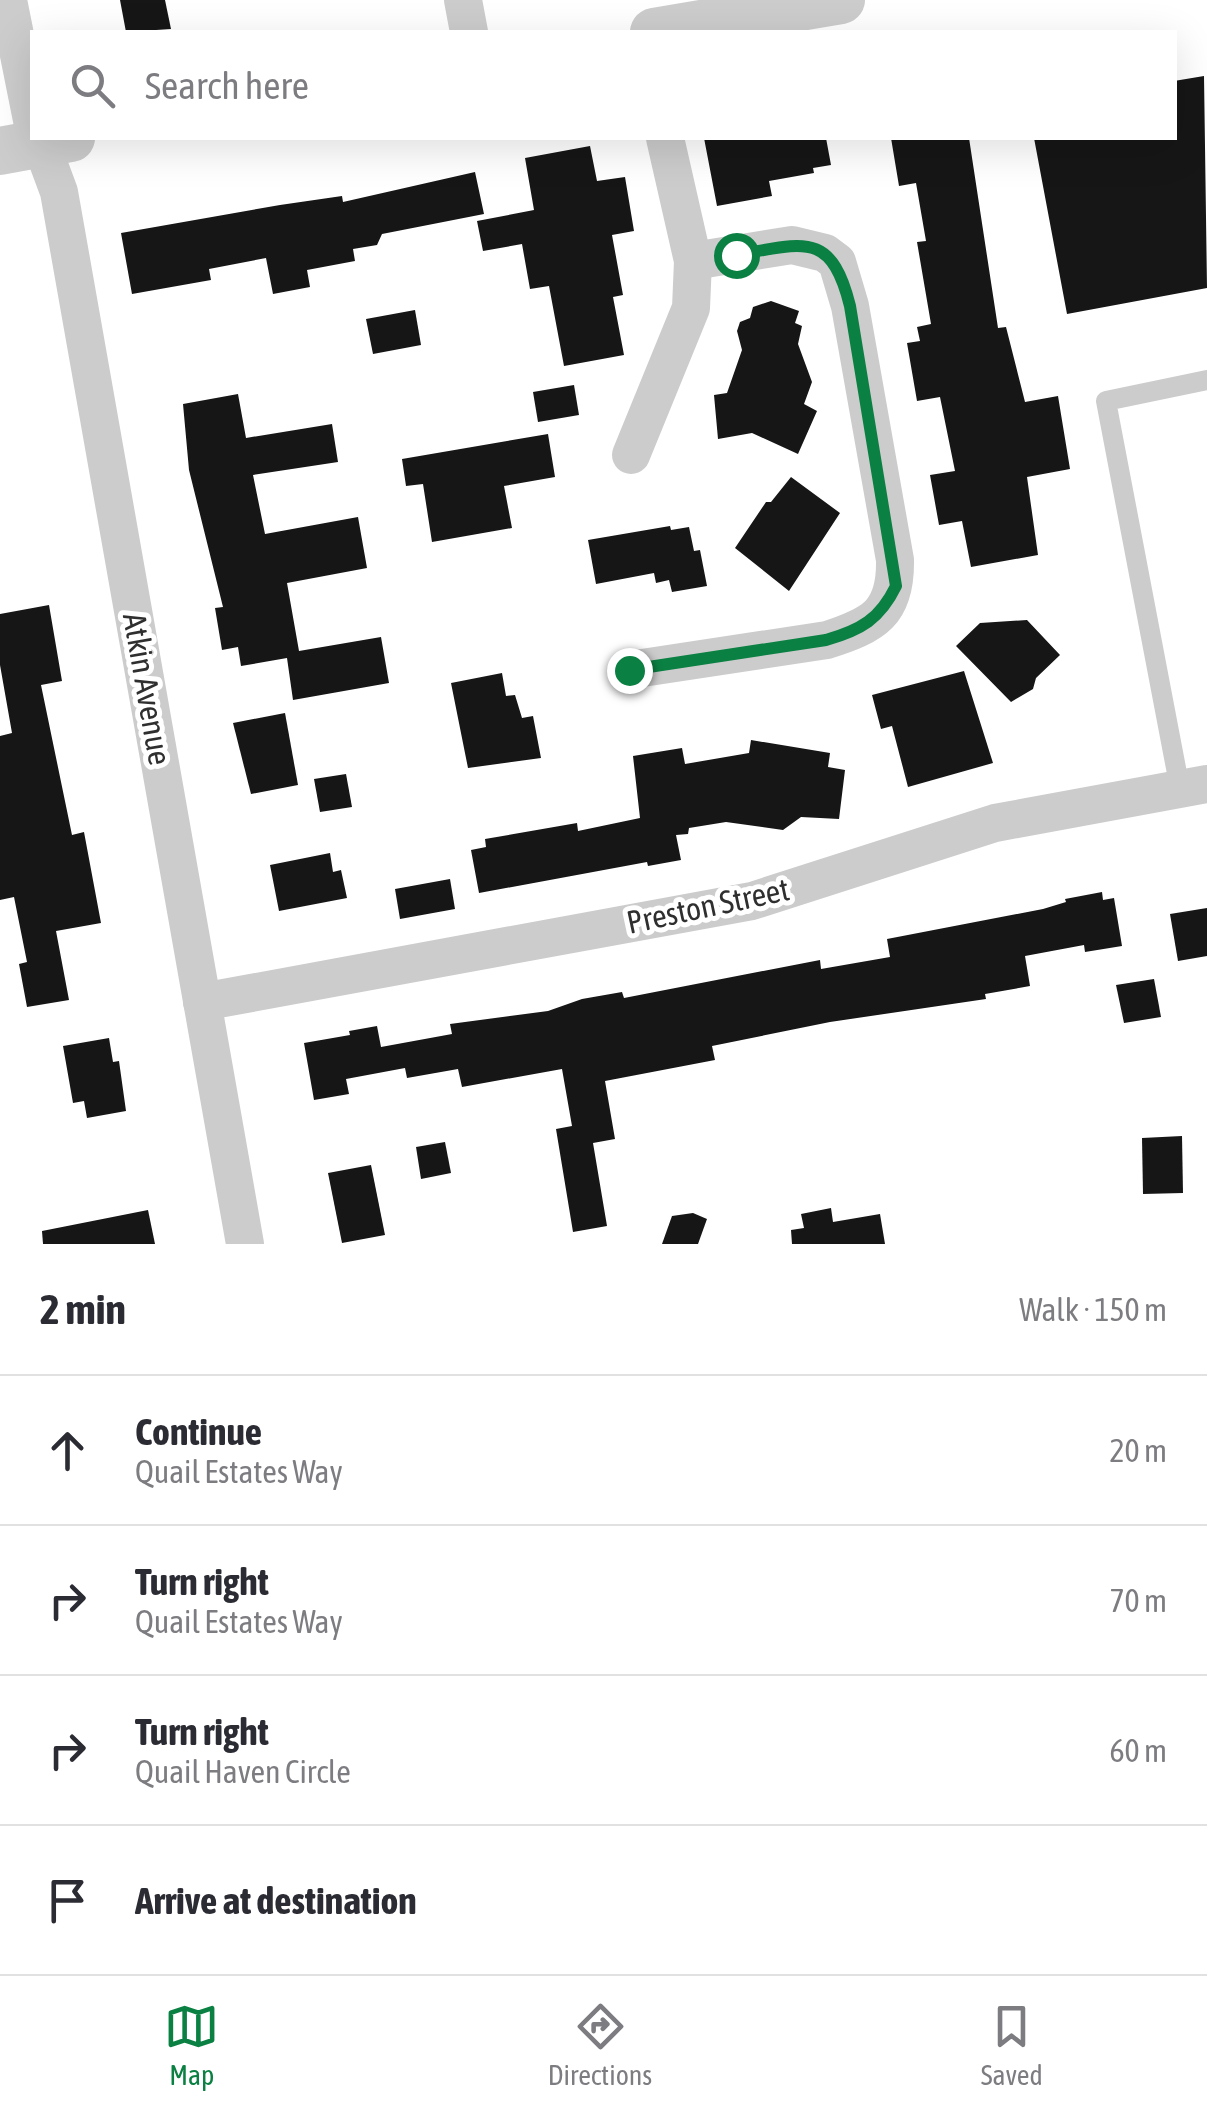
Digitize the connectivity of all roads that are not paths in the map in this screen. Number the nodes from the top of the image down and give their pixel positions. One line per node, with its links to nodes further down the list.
1 (8, 0): 6 (street, Atkin Avenue)
2 (463, 0): 4 (street)
3 (839, 0): 5 (street)
4 (469, 30)
5 (666, 30)
6 (30, 105)
7 (38, 140): 14 (street, Atkin Avenue)
8 (665, 140): 9 (street)
9 (693, 261): 11 (street); 12 (street)
10 (1207, 380): 13 (lane)
11 (631, 456)
12 (629, 670)
13 (1194, 786): 14 (street, Preston Street)
14 (202, 1002): 15 (street, Atkin Avenue)
15 (244, 1244)

